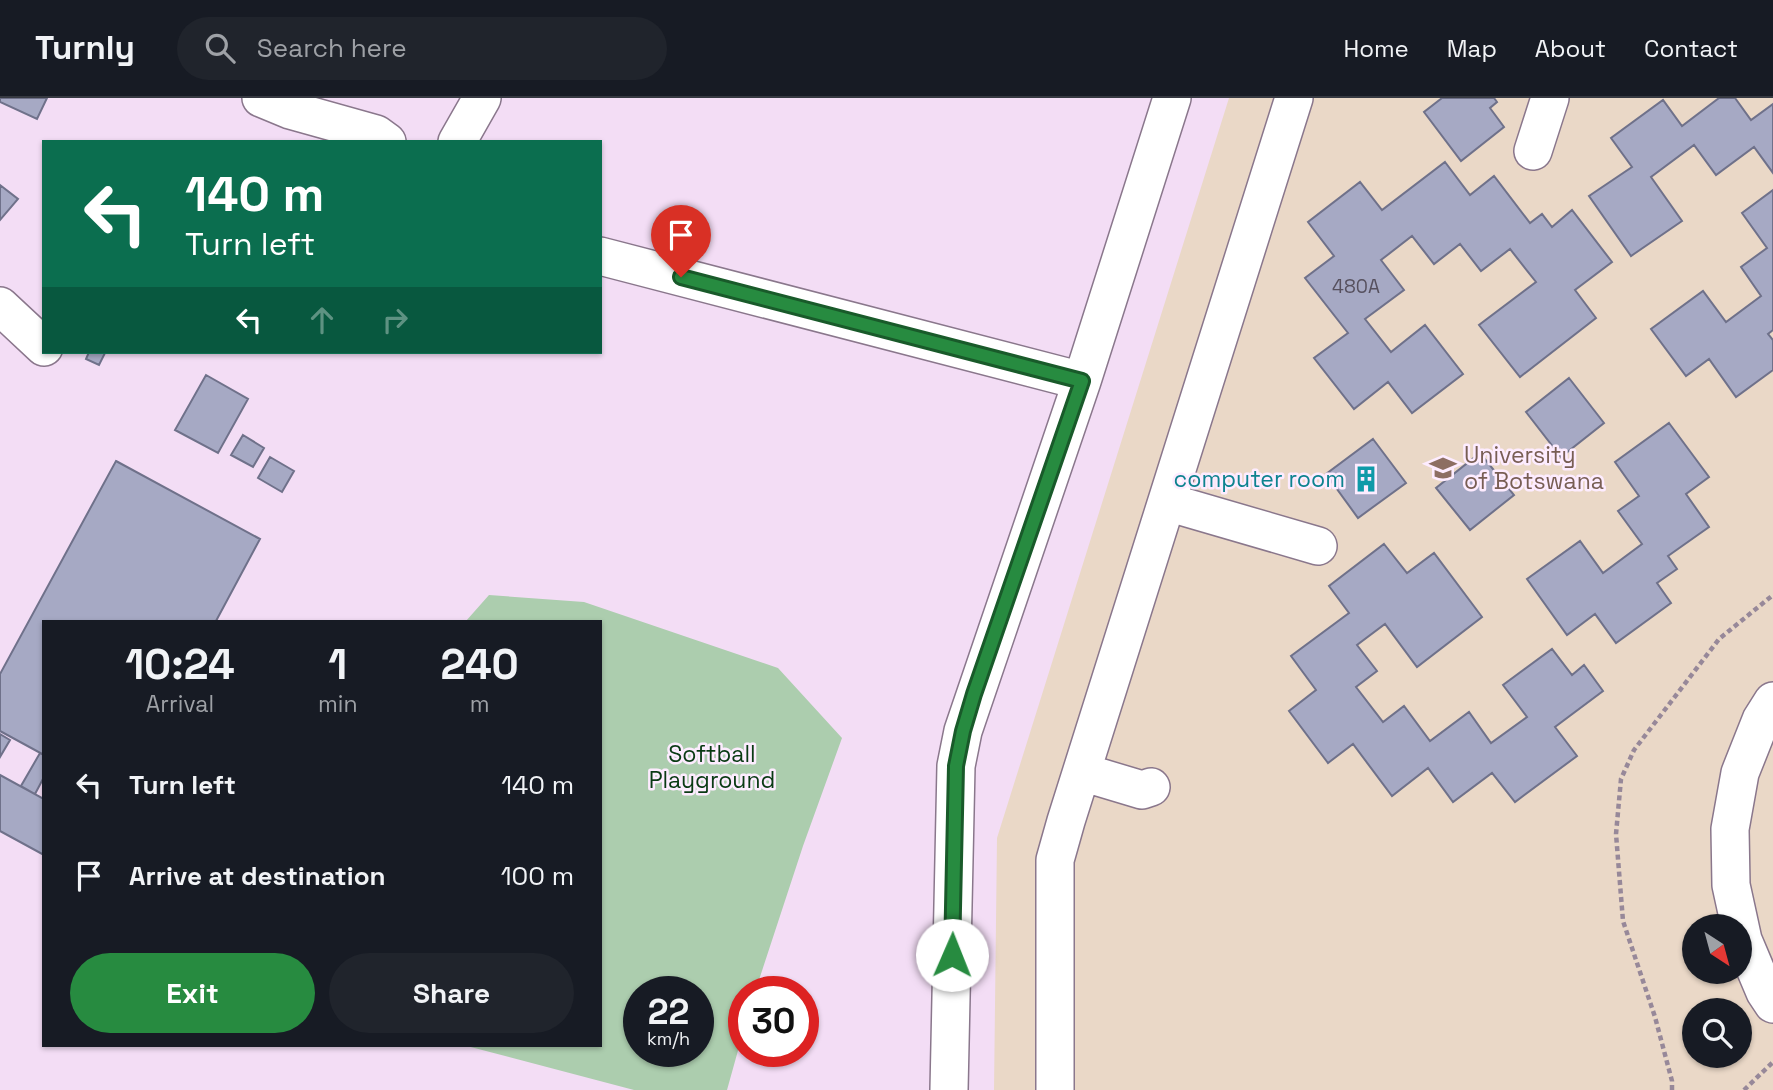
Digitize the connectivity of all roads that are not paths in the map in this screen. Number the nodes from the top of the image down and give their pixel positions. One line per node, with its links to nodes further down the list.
1 (261, 98): 6 (street)
2 (482, 98): 7 (street)
3 (1172, 98): 12 (street)
4 (1294, 98): 13 (street)
5 (1550, 98): 8 (street)
6 (384, 140)
7 (458, 140)
8 (1533, 151)
9 (602, 257): 12 (street)
10 (0, 306): 11 (street)
11 (42, 345)
12 (1082, 381): 19 (street)
13 (1167, 502): 14 (street); 16 (street)
14 (1318, 546)
15 (1773, 701): 18 (street)
16 (1082, 772): 17 (street); 20 (street)
17 (1151, 787)
18 (1773, 1004)
19 (949, 1090)
20 (1055, 1090)

